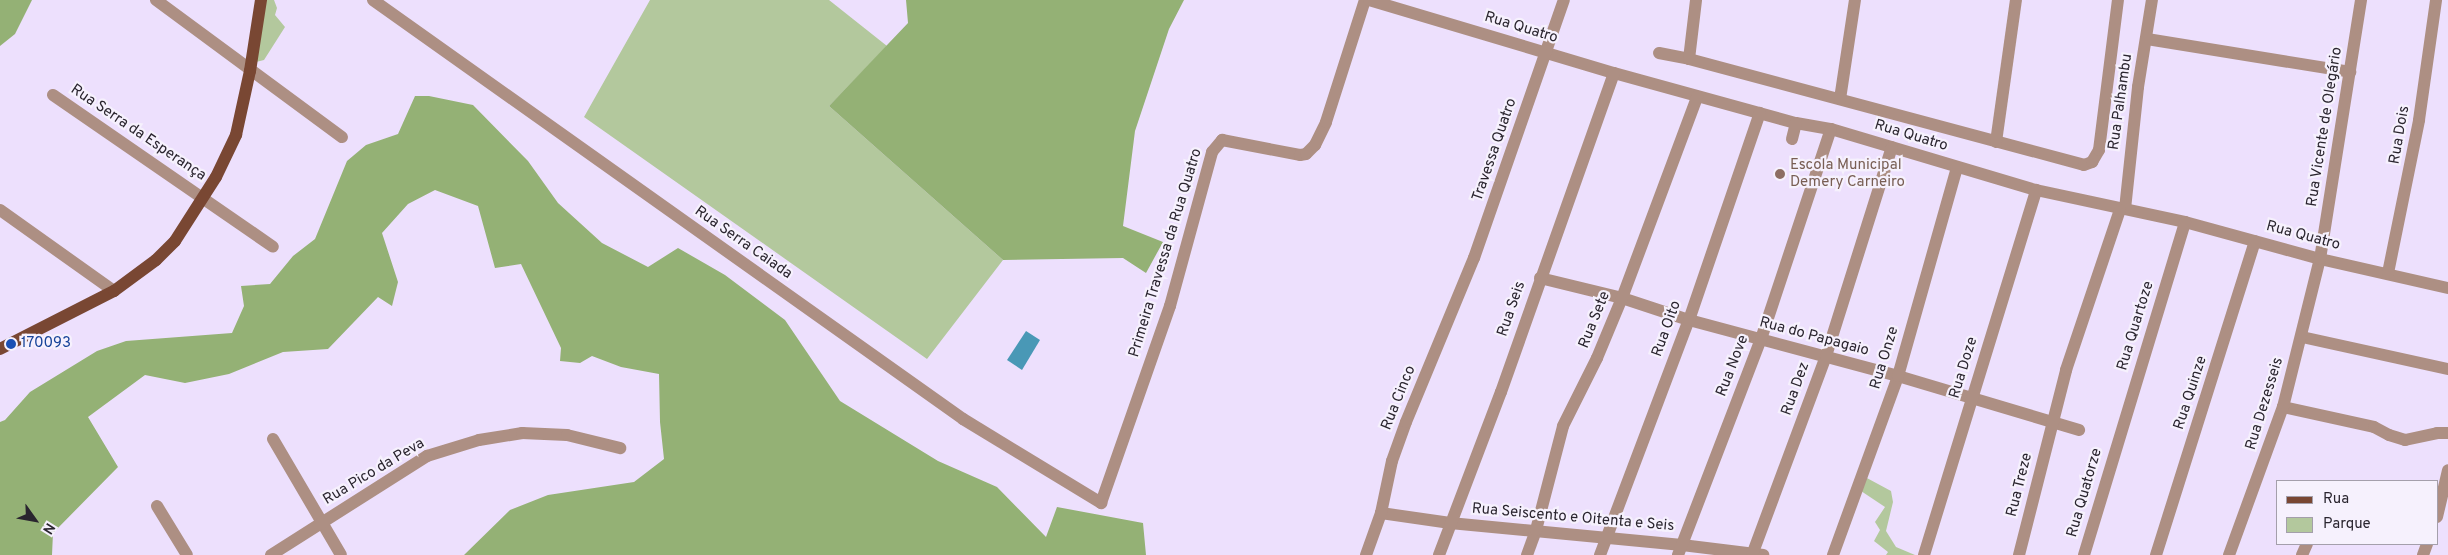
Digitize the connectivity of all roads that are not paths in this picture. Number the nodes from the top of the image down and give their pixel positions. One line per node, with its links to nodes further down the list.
1 (156, 0): 17 (street)
2 (261, 0): 17 (main road)
3 (373, 0): 61 (street, Rua Serra Caiada)
4 (1367, 0): 14 (street, Rua Quatro); 61 (street, Primeira Travessa da Rua Quatro)
5 (1564, 0): 14 (street)
6 (1696, 0): 16 (street)
7 (1855, 0): 22 (street)
8 (2016, 0): 28 (street)
9 (2118, 0): 28 (street)
10 (2152, 0): 13 (street, Rua Palhambu)
11 (2361, 0): 18 (street, Rua Vicente de Olegário)
12 (2436, 0): 40 (street, Rua Dois)
13 (2147, 39): 18 (street); 33 (street, Rua Palhambu)
14 (1547, 53): 19 (street, Rua Quatro); 38 (street, Travessa Quatro)
15 (1659, 53): 16 (street)
16 (1689, 59): 22 (street)
17 (250, 70): 26 (street); 32 (main road)
18 (2350, 72): 39 (street, Rua Vicente de Olegário)
19 (1614, 73): 21 (street, Rua Quatro); 41 (street, Rua Seis)
20 (53, 95): 32 (street, Rua Serra da Esperança)
21 (1698, 97): 23 (street, Rua Quatro); 44 (street, Rua Sete)
22 (1840, 99): 28 (street)
23 (1760, 113): 24 (street, Rua Quatro); 45 (street, Rua Oito)
24 (1796, 122): 25 (street, Rua Quatro); 27 (street)
25 (1831, 129): 29 (street, Rua Quatro); 47 (street, Rua Nove)
26 (342, 136)
27 (1792, 139)
28 (1996, 142)
29 (1892, 147): 30 (street, Rua Quatro); 49 (street, Rua Dez)
30 (1957, 167): 31 (street, Rua Quatro); 51 (street, Rua Onze)
31 (2036, 190): 33 (street, Rua Quatro); 52 (street, Rua Doze)
32 (204, 198): 37 (street, Rua Serra da Esperança); 43 (main road)
33 (2122, 209): 35 (street, Rua Quatro); 54 (street)
34 (0, 210): 43 (street)
35 (2185, 222): 36 (street, Rua Quatro); 58 (street, Rua Quartoze)
36 (2255, 241): 39 (street, Rua Quatro); 82 (street, Rua Quinze)
37 (273, 247)
38 (1474, 258): 63 (street, Rua Cinco)
39 (2320, 259): 40 (street, Rua Quatro); 46 (street, Rua Dezesseis)
40 (2388, 273): 42 (street, Rua Quatro)
41 (1540, 278): 44 (street, Rua do Papagaio); 66 (street, Rua Seis)
42 (2448, 288)
43 (114, 291): 48 (main road)
44 (1622, 298): 45 (street, Rua do Papagaio); 67 (street, Rua Sete)
45 (1688, 320): 47 (street, Rua do Papagaio); 68 (street, Rua Oito)
46 (2302, 337): 50 (street); 53 (street, Rua Dezesseis)
47 (1761, 339): 49 (street, Rua do Papagaio); 69 (street, Rua Nove)
48 (0, 349)
49 (1826, 356): 51 (street, Rua do Papagaio); 77 (street, Rua Dez)
50 (2448, 369)
51 (1898, 376): 52 (street, Rua do Papagaio); 78 (street, Rua Onze)
52 (1972, 398): 54 (street, Rua do Papagaio); 79 (street, Rua Doze)
53 (2283, 407): 56 (street); 83 (street, Rua Dezesseis)
54 (2052, 423): 55 (street, Rua do Papagaio); 80 (street, Rua Treze)
55 (2079, 430)
56 (2448, 433)
57 (273, 439): 65 (street)
58 (2118, 440): 81 (street, Rua Quatorze)
59 (620, 448): 65 (street, Rua Pico da Peva)
60 (2448, 470): 64 (street)
61 (1101, 503)
62 (156, 506): 70 (street)
63 (1381, 513): 66 (street, Rua Seiscento e Oitenta e Seis); 73 (street, Rua Cinco)
64 (2438, 513)
65 (321, 523): 71 (street, Rua Pico da Peva); 72 (street)
66 (1450, 523): 67 (street, Rua Seiscento e Oitenta e Seis); 74 (street, Rua Seis)
67 (1536, 530): 68 (street, Rua Seiscento e Oitenta e Seis); 75 (street, Rua Sete)
68 (1606, 538): 69 (street, Rua Seiscento e Oitenta e Seis); 76 (street, Rua Oito)
69 (1680, 550): 77 (street, Rua Seiscento e Oitenta e Seis)
70 (187, 555)
71 (271, 555)
72 (341, 555)
73 (1366, 555)
74 (1439, 555)
75 (1527, 555)
76 (1600, 555)
77 (1756, 555)
78 (1833, 555)
79 (1924, 555)
80 (2019, 555)
81 (2084, 555)
82 (2156, 555)
83 (2229, 555)

